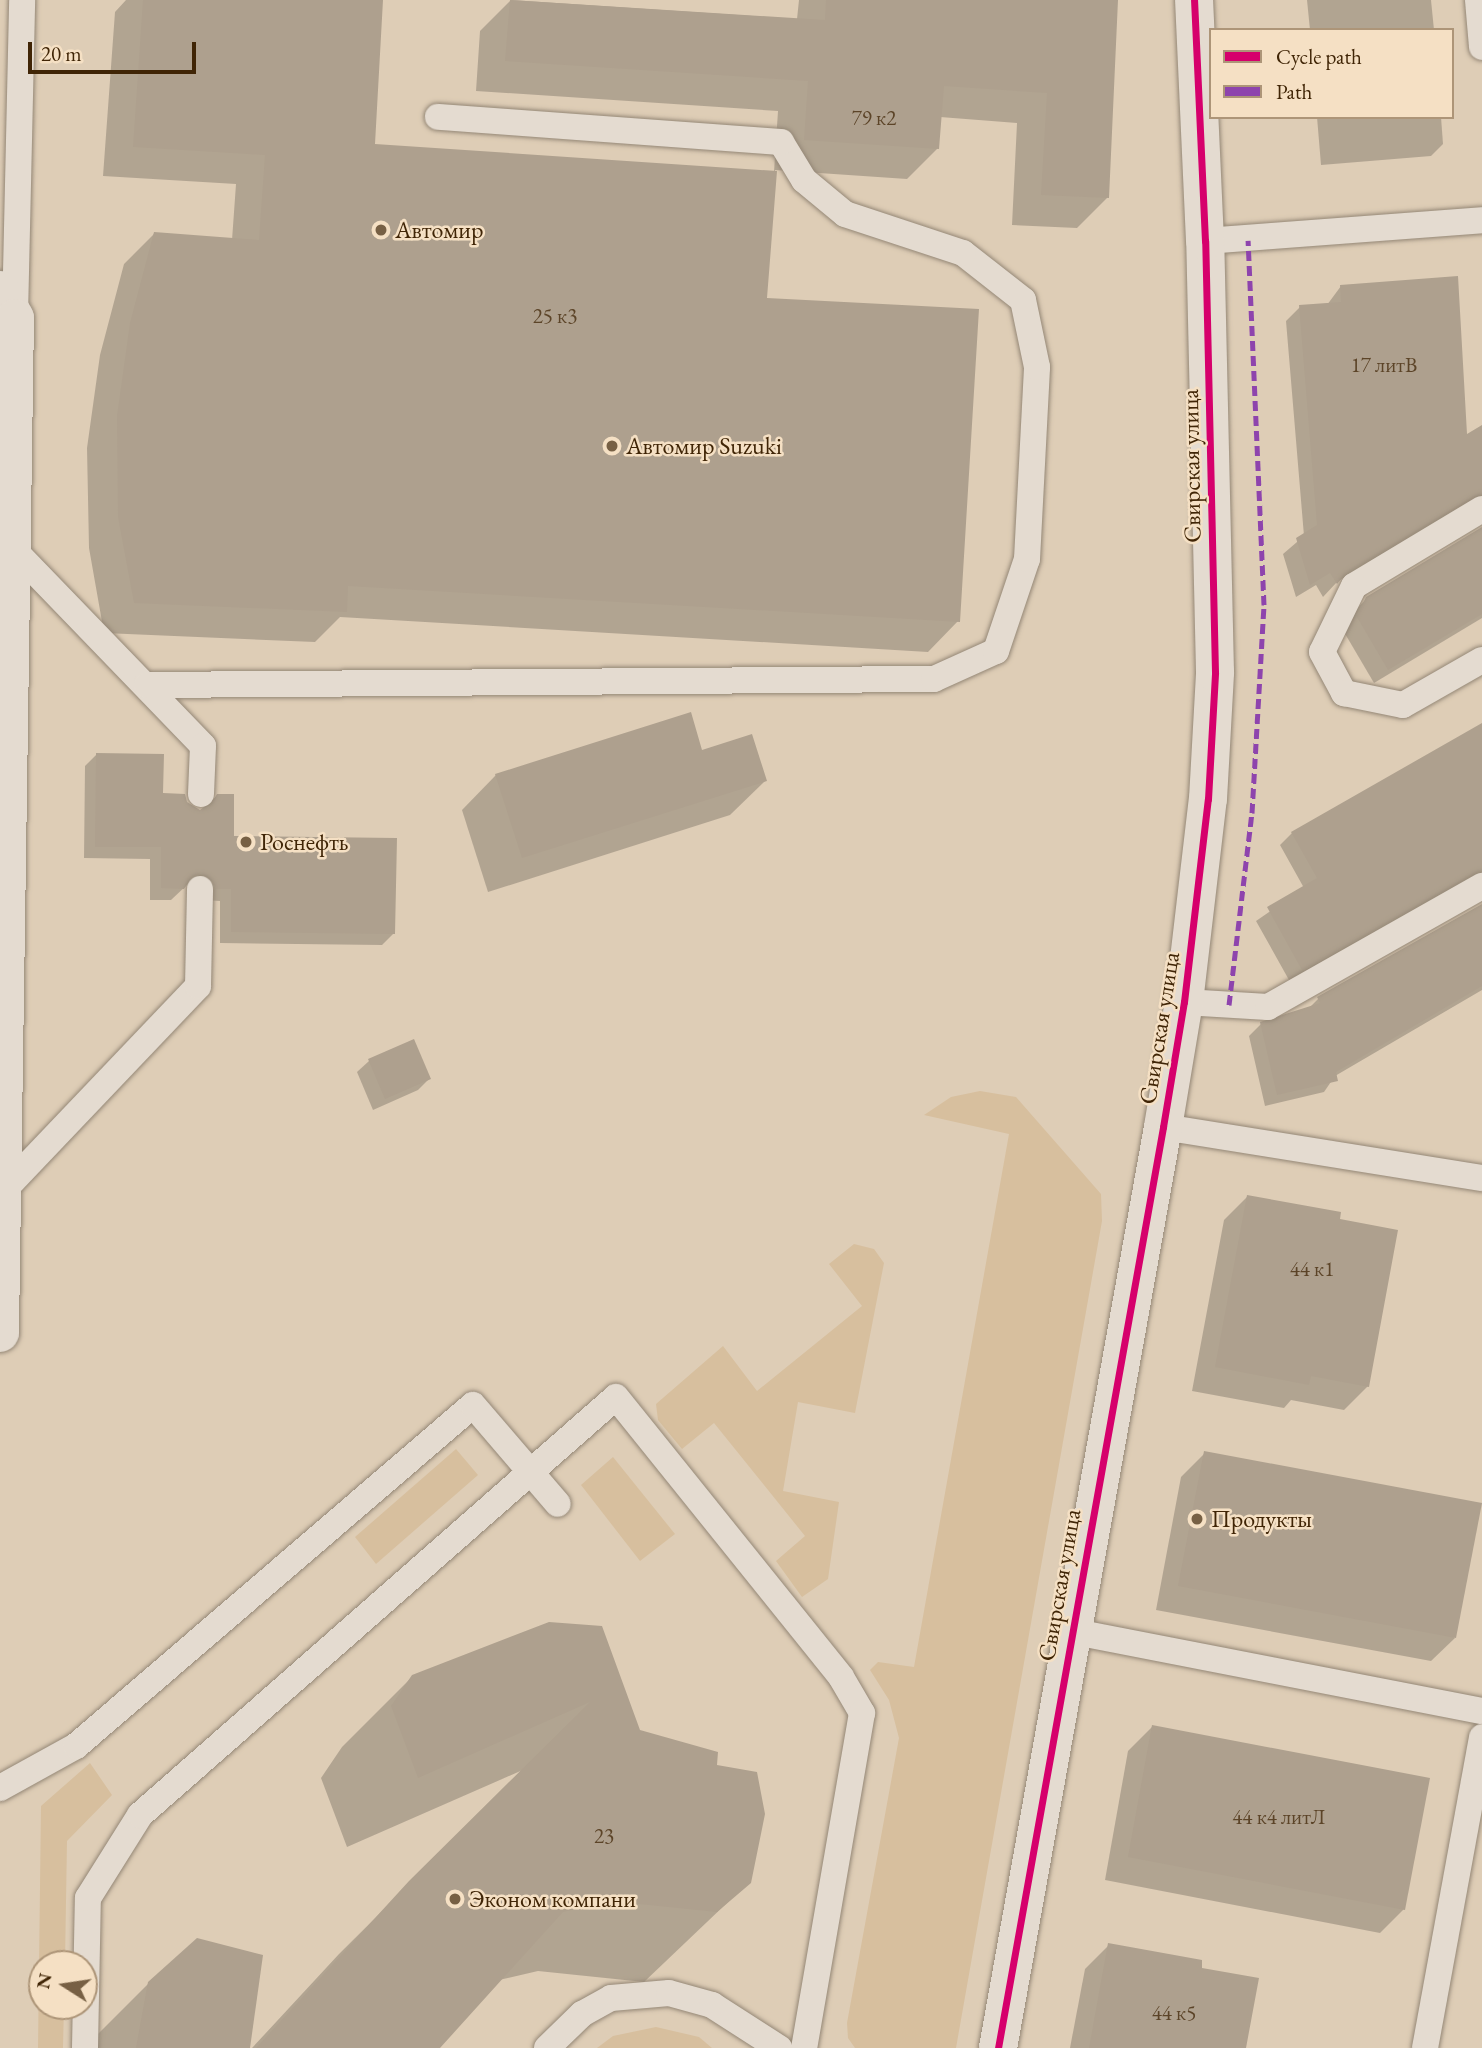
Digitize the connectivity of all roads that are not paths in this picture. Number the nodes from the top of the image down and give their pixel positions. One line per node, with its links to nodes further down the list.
1 (22, 0): 8 (lane)
2 (1194, 0): 7 (street, Свирская улица)
3 (1478, 0): 4 (lane)
4 (1482, 47)
5 (438, 117): 12 (lane)
6 (1482, 220): 7 (lane)
7 (1205, 242): 16 (street, Свирская улица)
8 (8, 304): 10 (street)
9 (1482, 509): 11 (lane)
10 (13, 550): 12 (lane); 19 (street)
11 (1482, 660)
12 (147, 685): 13 (lane)
13 (201, 794)
14 (1482, 886): 16 (lane)
15 (200, 889): 19 (lane)
16 (1184, 1002): 17 (street, Свирская улица)
17 (1163, 1126): 18 (lane); 23 (street, Свирская улица)
18 (1482, 1178)
19 (2, 1192): 20 (street)
20 (0, 1333)
21 (529, 1471): 22 (lane); 26 (lane); 27 (lane); 30 (lane)
22 (558, 1504)
23 (1070, 1631): 24 (lane); 31 (street, Свирская улица)
24 (1482, 1711)
25 (1482, 1737): 32 (lane)
26 (0, 1788)
27 (85, 2048)
28 (547, 2048): 29 (lane)
29 (779, 2048)
30 (804, 2048)
31 (998, 2048)
32 (1425, 2048)

